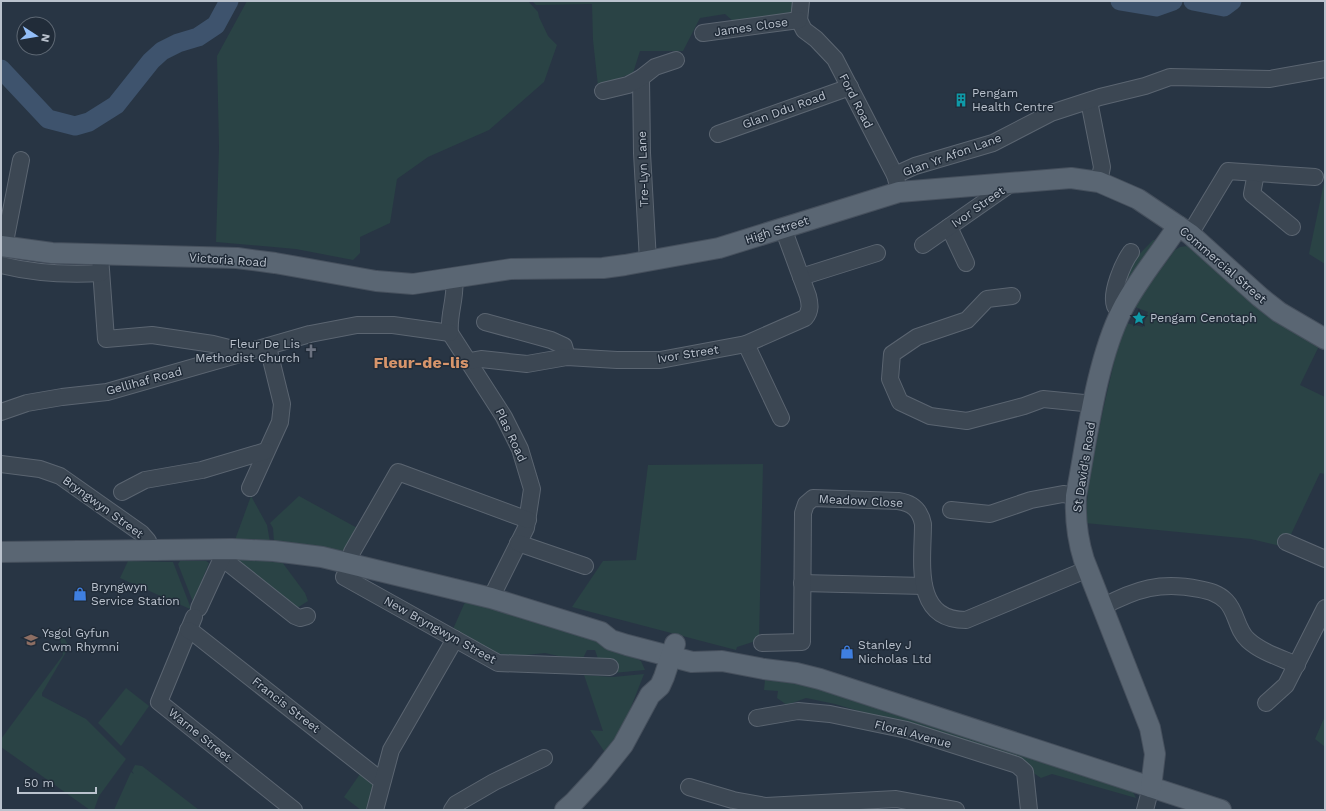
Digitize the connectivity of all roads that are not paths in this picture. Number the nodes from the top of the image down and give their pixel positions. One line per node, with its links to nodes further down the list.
1 (800, 11): 2 (street, James Close); 6 (street, Ford Road)
2 (703, 33)
3 (676, 60): 5 (street)
4 (1325, 69): 8 (street, Glan Yr Afon Lane)
5 (641, 78): 7 (street); 24 (street, Tre-Lyn Lane)
6 (850, 86): 9 (street, Glan Ddu Road); 15 (street, Ford Road)
7 (603, 91)
8 (1089, 101): 14 (street); 15 (street, Glan Yr Afon Lane)
9 (718, 134)
10 (21, 160): 22 (street)
11 (1256, 173): 12 (street); 17 (street); 19 (street)
12 (1315, 177)
13 (1013, 182): 14 (main road, High Street); 15 (main road, High Street); 16 (street, Ivor Street)
14 (1099, 182): 19 (main road, Commercial Street)
15 (897, 184): 18 (main road, High Street)
16 (949, 227): 20 (street, Ivor Street); 25 (street)
17 (1292, 227)
18 (784, 228): 24 (main road, High Street); 28 (street, Ivor Street)
19 (1184, 230): 30 (main road, St David's Road); 33 (main road, Commercial Street)
20 (923, 245)
21 (1131, 252): 30 (street)
22 (2, 253): 26 (main road, Victoria Road)
23 (877, 253): 28 (street)
24 (648, 261): 27 (main road, High Street)
25 (966, 263)
26 (100, 264): 27 (main road, Victoria Road); 36 (street)
27 (454, 277): 32 (street)
28 (801, 277): 34 (street, Ivor Street)
29 (1012, 296): 39 (street)
30 (1122, 311): 39 (main road, St David's Road)
31 (485, 322): 37 (street)
32 (450, 333): 35 (street, Gellihaf Road); 38 (street, Plas Road)
33 (1325, 339)
34 (746, 344): 37 (street, Ivor Street); 41 (street)
35 (268, 347): 36 (street, Gellihaf Road); 42 (street)
36 (246, 352): 40 (street, Gellihaf Road)
37 (567, 357): 38 (street, Ivor Street)
38 (470, 361): 48 (street, Plas Road)
39 (1094, 404): 46 (main road, St David's Road)
40 (1, 412)
41 (781, 418)
42 (266, 451): 44 (street); 45 (street)
43 (1, 464): 51 (street, Bryngwyn Street)
44 (250, 488)
45 (122, 492)
46 (1076, 496): 47 (street); 57 (main road, St David's Road)
47 (951, 510)
48 (528, 520): 50 (street, Plas Road); 53 (street)
49 (1286, 542): 55 (street)
50 (518, 543): 56 (street); 61 (street, Plas Road)
51 (148, 551): 52 (main road); 54 (main road)
52 (1, 552)
53 (352, 552)
54 (222, 553): 61 (main road); 64 (street); 65 (street)
55 (1325, 559)
56 (585, 566)
57 (1088, 569): 60 (street, Meadow Close); 62 (main road, St David's Road)
58 (344, 577): 66 (street, New Bryngwyn Street)
59 (802, 583): 60 (street); 60 (street, Meadow Close); 67 (street, Meadow Close)
60 (924, 586)
61 (491, 598): 68 (main road)
62 (1102, 607): 69 (street); 76 (main road, St David's Road)
63 (1325, 608): 69 (street)
64 (307, 616)
65 (194, 618): 74 (street, Francis Street); 77 (street, Warne Street)
66 (455, 639): 70 (street, New Bryngwyn Street); 74 (street)
67 (762, 643)
68 (666, 649): 76 (main road); 80 (main road)
69 (1297, 665): 71 (street)
70 (610, 667)
71 (1266, 702)
72 (757, 718): 82 (street, Floral Avenue)
73 (544, 758): 79 (street)
74 (383, 779): 78 (street)
75 (689, 787): 81 (street)
76 (1151, 787): 83 (street); 84 (main road)
77 (294, 810)
78 (375, 810)
79 (452, 810)
80 (565, 810)
81 (956, 810)
82 (1029, 810)
83 (1145, 810)
84 (1221, 810)

